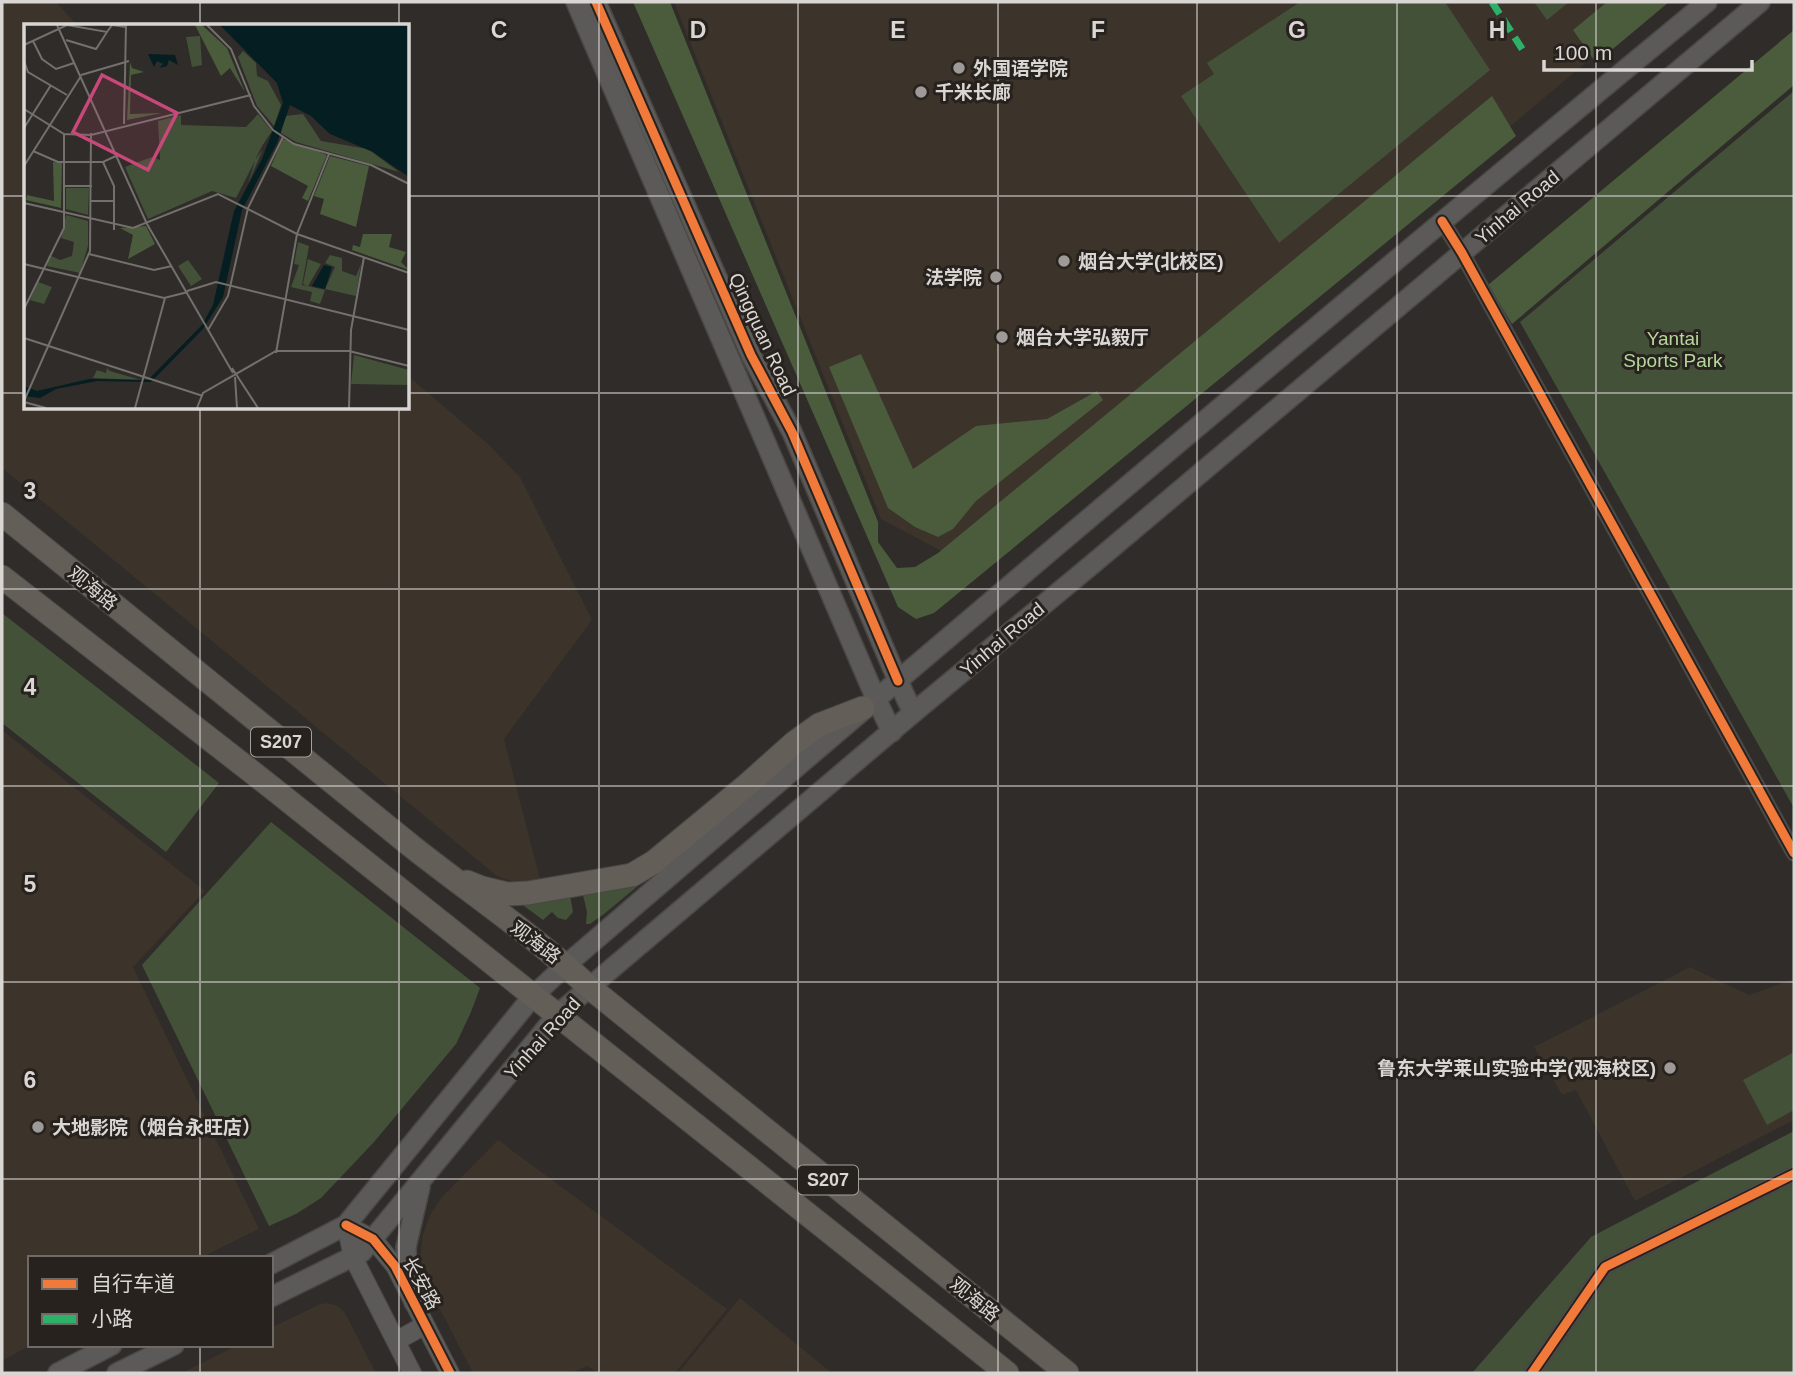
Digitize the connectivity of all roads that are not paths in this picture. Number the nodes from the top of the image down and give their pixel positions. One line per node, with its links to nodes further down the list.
1 (576, 2): 10 (main road, Qingquan Road)
2 (596, 2): 9 (main road, Qingquan Road)
3 (1707, 2): 5 (main road, Yinhai Road)
4 (1760, 2): 6 (main road, Yinhai Road)
5 (1442, 221): 6 (street); 9 (main road, Yinhai Road)
6 (1462, 253): 11 (main road, Yinhai Road); 13 (street)
7 (2, 514): 14 (main road, 观海路 / S207)
8 (2, 577): 17 (main road, 观海路 / S207)
9 (898, 681): 10 (main road, Yinhai Road); 11 (main road, Qingquan Road)
10 (869, 704): 12 (main road, Qingquan Road); 14 (main road); 15 (main road, Yinhai Road)
11 (914, 713): 12 (main road, Yinhai Road)
12 (892, 732): 16 (main road, Yinhai Road)
13 (1794, 853)
14 (443, 872): 15 (main road, 观海路 / S207)
15 (566, 965): 16 (main road, 观海路 / S207); 17 (main road, Yinhai Road)
16 (589, 987): 18 (main road, Yinhai Road); 36 (main road, 观海路 / S207)
17 (533, 996): 18 (main road, 观海路 / S207); 21 (main road, Yinhai Road)
18 (557, 1015): 20 (main road, Yinhai Road); 35 (main road, 观海路 / S207)
19 (1794, 1174): 37 (street)
20 (422, 1179): 22 (main road, Yinhai Road); 26 (main road)
21 (346, 1226): 22 (street, 长安路); 23 (street); 24 (main road, Yinhai Road)
22 (373, 1239): 23 (main road, Yinhai Road); 26 (street, 长安路)
23 (353, 1256): 25 (main road, Yinhai Road); 28 (street)
24 (273, 1263)
25 (273, 1296)
26 (414, 1302): 27 (street, 长安路)
27 (425, 1325): 28 (street); 34 (street, 长安路)
28 (396, 1341): 33 (street)
29 (108, 1347): 31 (main road)
30 (170, 1347): 32 (main road)
31 (58, 1373)
32 (117, 1373)
33 (412, 1373)
34 (450, 1373)
35 (1007, 1373)
36 (1067, 1373)
37 (1532, 1373)

